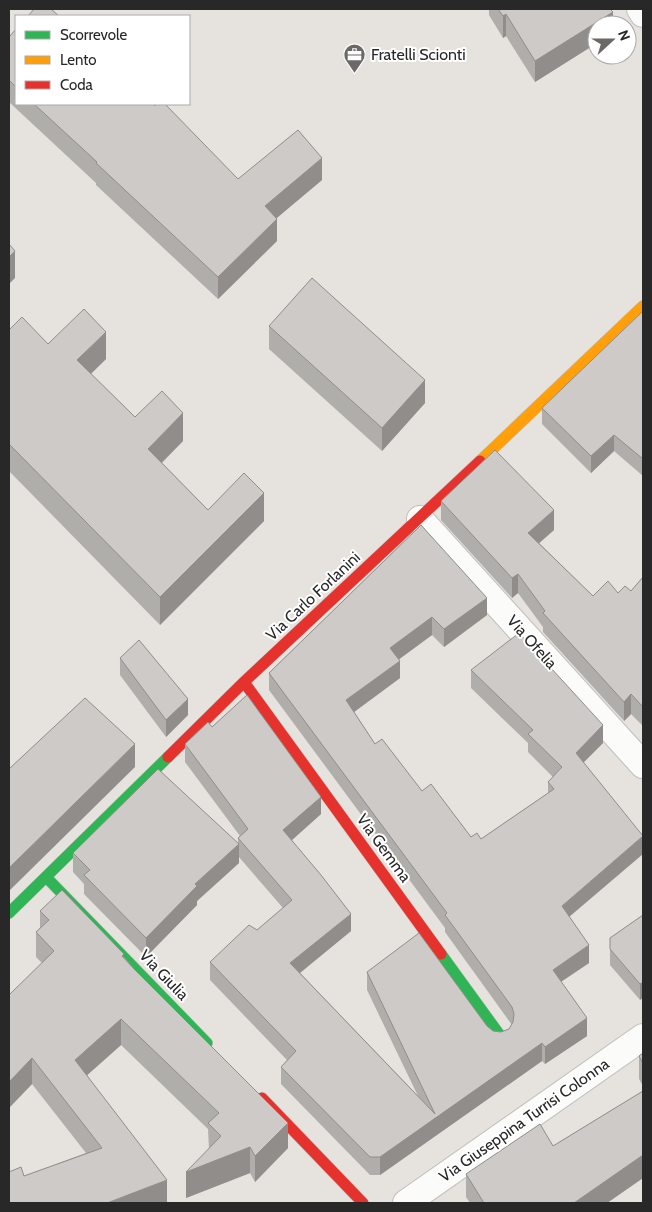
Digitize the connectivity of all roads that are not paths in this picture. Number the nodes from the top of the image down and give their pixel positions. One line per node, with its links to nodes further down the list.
1 (640, 9): 2 (street)
2 (643, 14)
3 (643, 306): 4 (street, Via Carlo Forlanini)
4 (420, 519): 5 (street, Via Carlo Forlanini); 6 (street, Via Ofelia)
5 (244, 682): 7 (street, Via Carlo Forlanini); 9 (street, Via Gemma)
6 (643, 765)
7 (46, 877): 8 (street, Via Carlo Forlanini); 11 (street, Via Giulia)
8 (9, 913)
9 (499, 1034)
10 (643, 1037): 14 (street, Via Giuseppina Turrisi Colonna)
11 (213, 1048)
12 (254, 1091): 13 (street)
13 (364, 1203)
14 (406, 1203)

